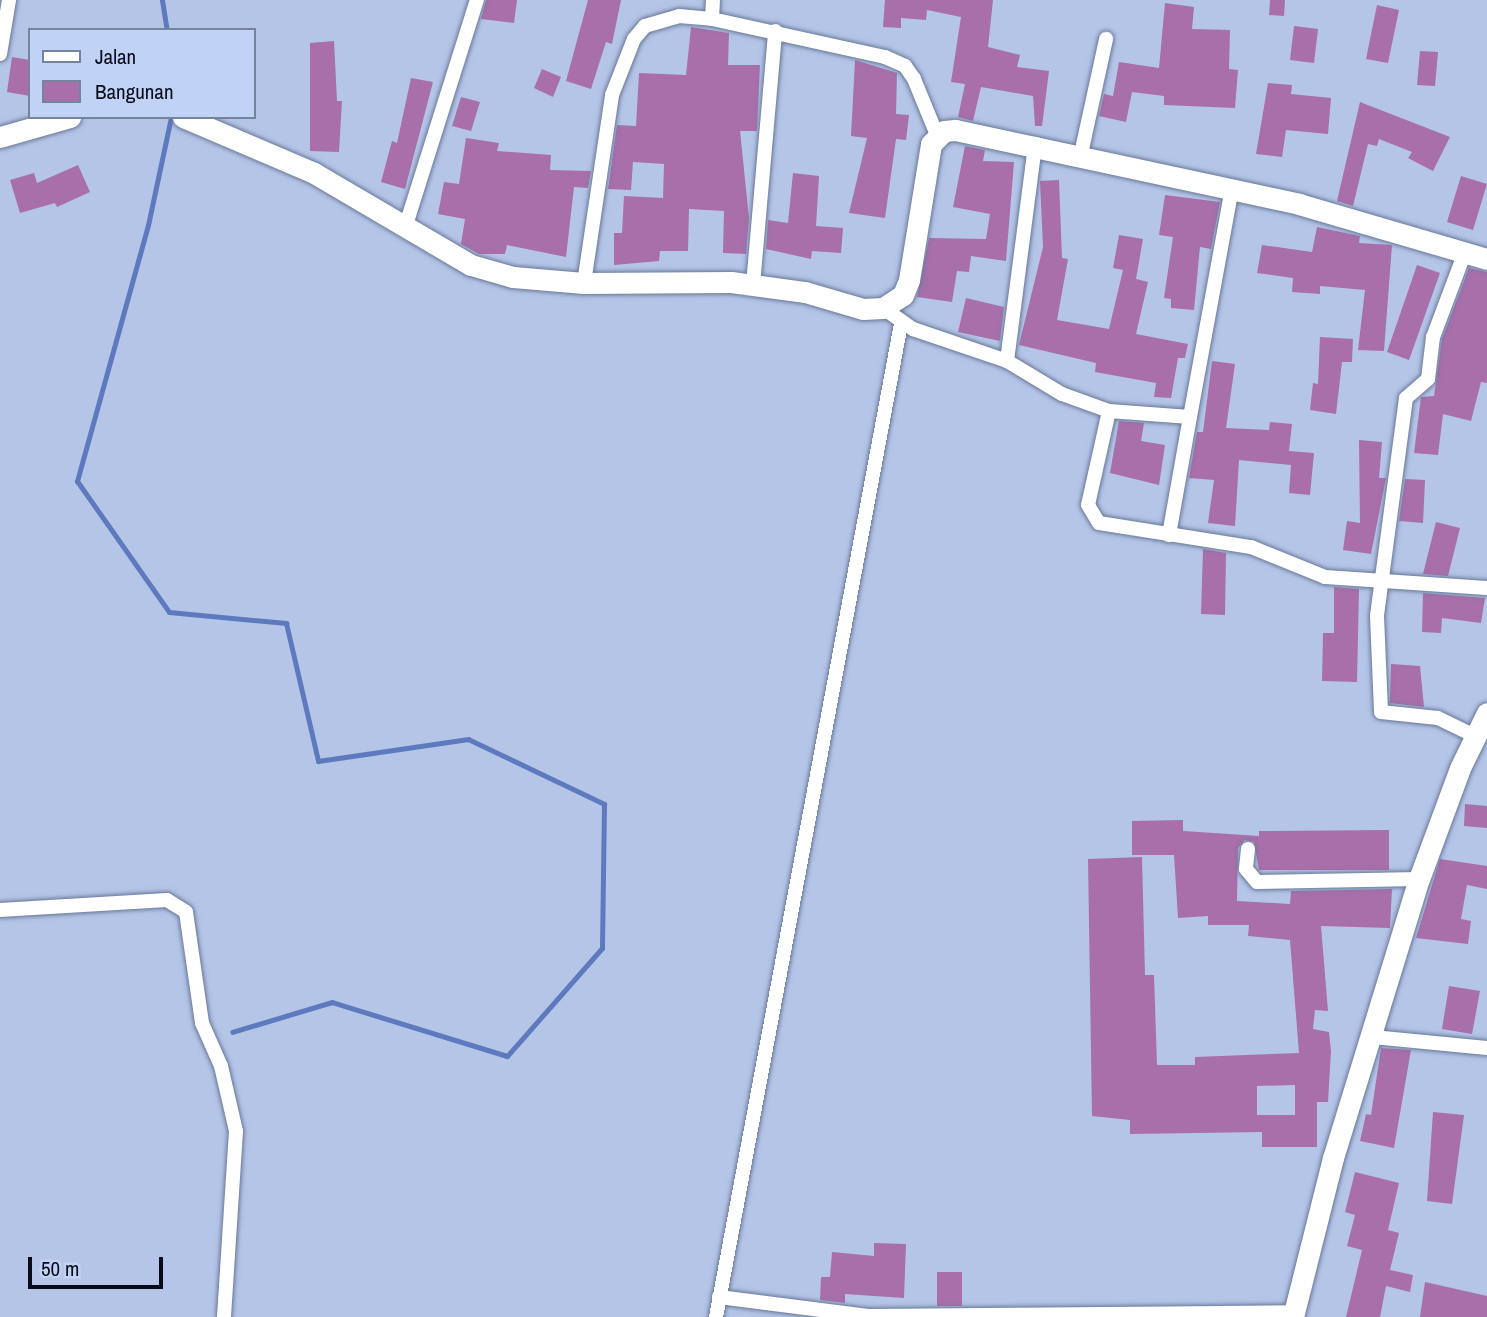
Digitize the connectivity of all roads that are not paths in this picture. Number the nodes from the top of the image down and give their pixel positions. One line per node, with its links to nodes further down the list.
1 (9, 0): 7 (street)
2 (477, 0): 15 (street)
3 (713, 0): 4 (street)
4 (712, 19): 5 (street); 18 (street)
5 (775, 31): 10 (street); 19 (street)
6 (1106, 39): 13 (street)
7 (0, 54)
8 (63, 119): 11 (street)
9 (192, 120): 15 (street)
10 (937, 135): 12 (street); 20 (street)
11 (0, 137)
12 (1035, 144): 13 (street); 22 (street)
13 (1081, 153): 14 (street)
14 (1232, 189): 16 (street); 24 (street)
15 (405, 228): 18 (street)
16 (1465, 252): 17 (street); 26 (street)
17 (1487, 260)
18 (584, 283): 19 (street)
19 (753, 285): 20 (street)
20 (883, 307): 21 (street)
21 (901, 324): 22 (street); 35 (street)
22 (1007, 361): 23 (street)
23 (1109, 411): 24 (street); 25 (street)
24 (1190, 417): 25 (street)
25 (1169, 535): 26 (street)
26 (1380, 578): 27 (street); 29 (street)
27 (1487, 589)
28 (1487, 713): 29 (street)
29 (1475, 736): 31 (street)
30 (1248, 849): 31 (street)
31 (1419, 879): 33 (street)
32 (0, 910): 37 (street)
33 (1372, 1037): 34 (street); 36 (street)
34 (1487, 1048)
35 (719, 1297): 36 (street); 38 (street)
36 (1294, 1315)
37 (224, 1317)
38 (716, 1317)

